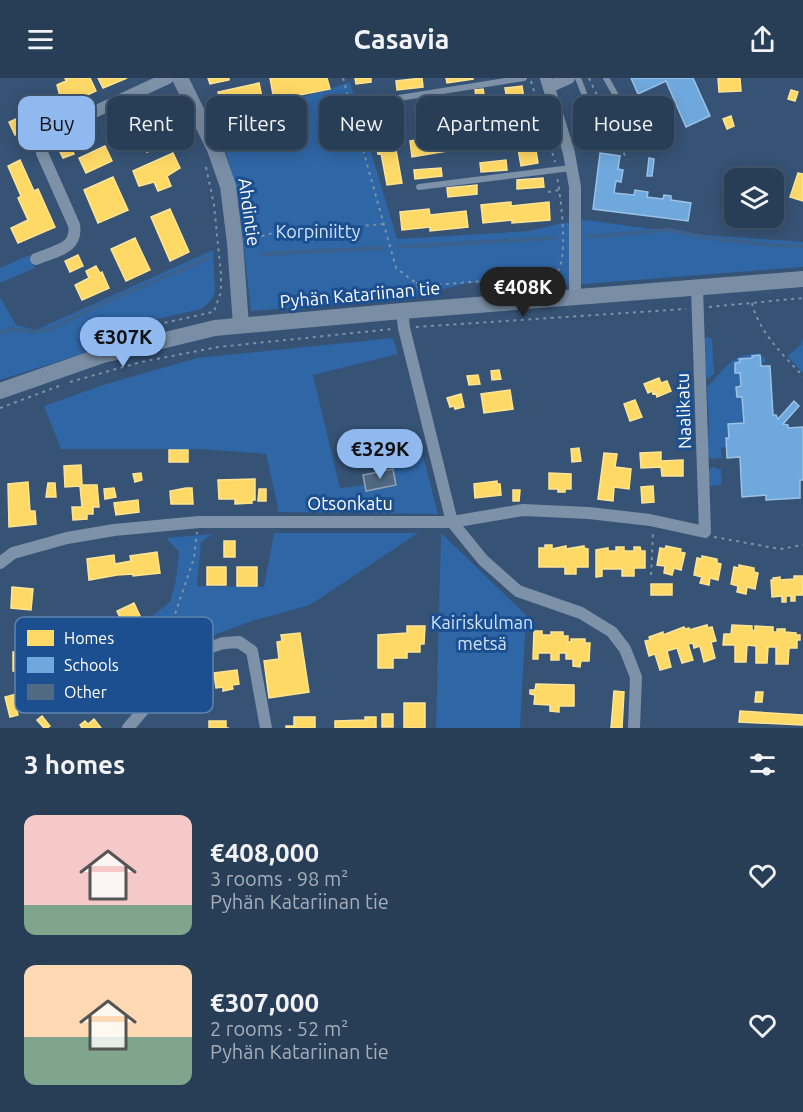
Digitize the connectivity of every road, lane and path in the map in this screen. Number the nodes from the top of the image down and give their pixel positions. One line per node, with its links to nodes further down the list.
1 (168, 78): 23 (street)
2 (180, 78): 22 (street, Ahdintie)
3 (343, 78): 21 (path)
4 (524, 78): 13 (lane)
5 (530, 78): 17 (path)
6 (569, 78): 10 (street)
7 (578, 78): 11 (lane)
8 (589, 78): 14 (path)
9 (606, 78): 12 (lane)
10 (548, 82): 16 (street)
11 (585, 96)
12 (616, 96)
13 (404, 97)
14 (627, 160)
15 (204, 163): 22 (path)
16 (572, 168): 17 (lane); 28 (street)
17 (556, 170): 18 (lane); 19 (path)
18 (419, 187)
19 (559, 190): 20 (path); 24 (path)
20 (548, 192)
21 (384, 224): 22 (path); 26 (path)
22 (227, 244): 33 (path); 34 (street, Ahdintie)
23 (36, 259)
24 (559, 271): 26 (path); 29 (path)
25 (803, 279): 27 (street, Pyhän Katariinan tie)
26 (416, 283): 31 (path)
27 (697, 288): 28 (street, Pyhän Katariinan tie); 42 (street, Naalikatu)
28 (576, 297): 29 (street, Pyhän Katariinan tie)
29 (552, 299): 31 (street, Pyhän Katariinan tie)
30 (752, 303): 37 (path)
31 (423, 309): 32 (street, Pyhän Katariinan tie); 35 (path)
32 (402, 310): 34 (street, Pyhän Katariinan tie); 40 (street)
33 (214, 320): 34 (street, Pyhän Katariinan tie); 36 (path); 38 (street, Pyhän Katariinan tie)
34 (241, 325)
35 (425, 327)
36 (128, 331)
37 (803, 376)
38 (0, 391)
39 (198, 522): 40 (street, Otsonkatu); 44 (street, Otsonkatu); 46 (path)
40 (453, 522): 41 (street, Otsonkatu); 51 (street)
41 (655, 522): 42 (street, Otsonkatu); 45 (path)
42 (705, 532): 43 (path)
43 (803, 545)
44 (0, 563)
45 (651, 575)
46 (174, 617)
47 (213, 648): 50 (street)
48 (141, 713): 49 (street)
49 (128, 728)
50 (266, 728)
51 (634, 728)

